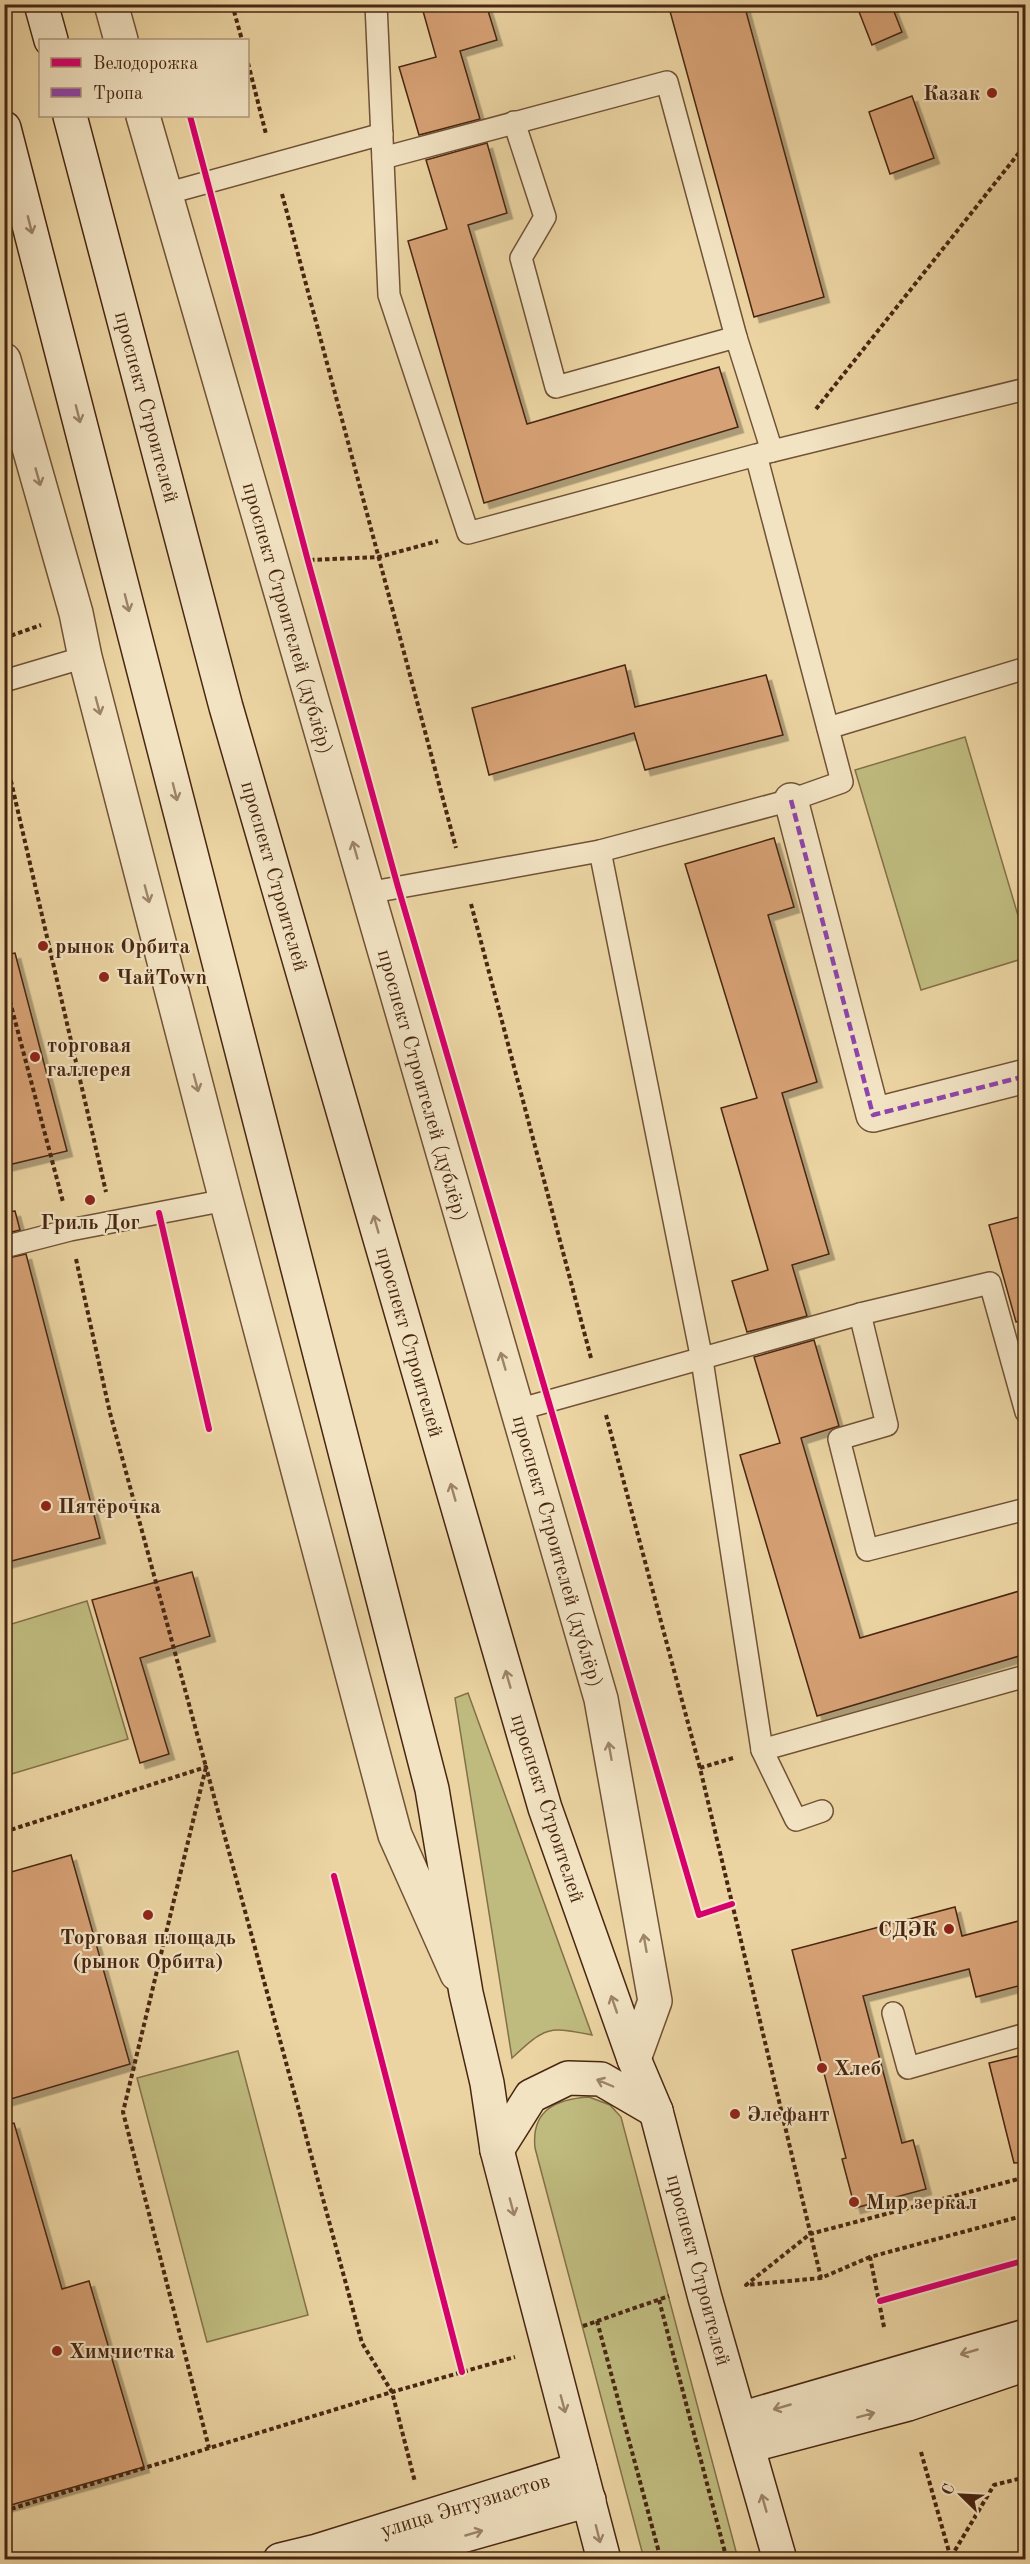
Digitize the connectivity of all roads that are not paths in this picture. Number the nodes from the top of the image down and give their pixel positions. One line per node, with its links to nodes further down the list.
1 (41, 4): 4 (street)
2 (111, 4): 5 (street)
3 (376, 4): 10 (lane)
4 (51, 39)
5 (121, 39)
6 (70, 117): 38 (street, проспект Строителей, one-way to 6)
7 (143, 117): 12 (street, проспект Строителей (дублёр))
8 (514, 122): 11 (lane); 13 (lane); 13 (lane)
9 (4, 128): 35 (street, one-way to 35)
10 (382, 134): 11 (lane); 12 (lane)
11 (383, 158): 16 (lane)
12 (165, 194): 23 (street, проспект Строителей (дублёр), one-way to 12)
13 (736, 337): 16 (lane)
14 (4, 360): 17 (street, one-way to 17)
15 (1026, 389): 16 (lane)
16 (764, 453): 20 (lane)
17 (85, 657): 19 (lane); 25 (street, one-way to 25)
18 (1026, 668): 20 (lane)
19 (4, 681)
20 (828, 728): 21 (lane)
21 (791, 800): 22 (lane); 24 (street)
22 (600, 851): 23 (lane); 28 (lane)
23 (368, 892): 29 (street, проспект Строителей (дублёр), one-way to 23)
24 (1026, 1076)
25 (226, 1200): 26 (lane); 35 (street)
26 (4, 1247)
27 (860, 1314): 28 (lane); 30 (lane); 31 (lane)
28 (702, 1360): 29 (lane); 33 (lane)
29 (517, 1410): 38 (street, проспект Строителей (дублёр), one-way to 29)
30 (1026, 1412)
31 (1026, 1509)
32 (1026, 1676): 33 (lane)
33 (762, 1750): 34 (lane)
34 (822, 1811)
35 (466, 1993): 40 (street)
36 (892, 2013): 37 (lane)
37 (1026, 2034)
38 (634, 2059): 39 (street, проспект Строителей)
39 (656, 2111): 40 (street, one-way to 40); 43 (street, проспект Строителей)
40 (497, 2150): 44 (street, one-way to 44)
41 (1026, 2336): 43 (street, one-way to 43)
42 (1026, 2364): 43 (street, one-way to 42)
43 (744, 2433): 49 (street, проспект Строителей, one-way to 43)
44 (580, 2469): 45 (street); 46 (street, улица Энтузиастов)
45 (589, 2500): 47 (street, one-way to 45); 48 (street, one-way to 48)
46 (280, 2559)
47 (377, 2559)
48 (604, 2559)
49 (780, 2559)

